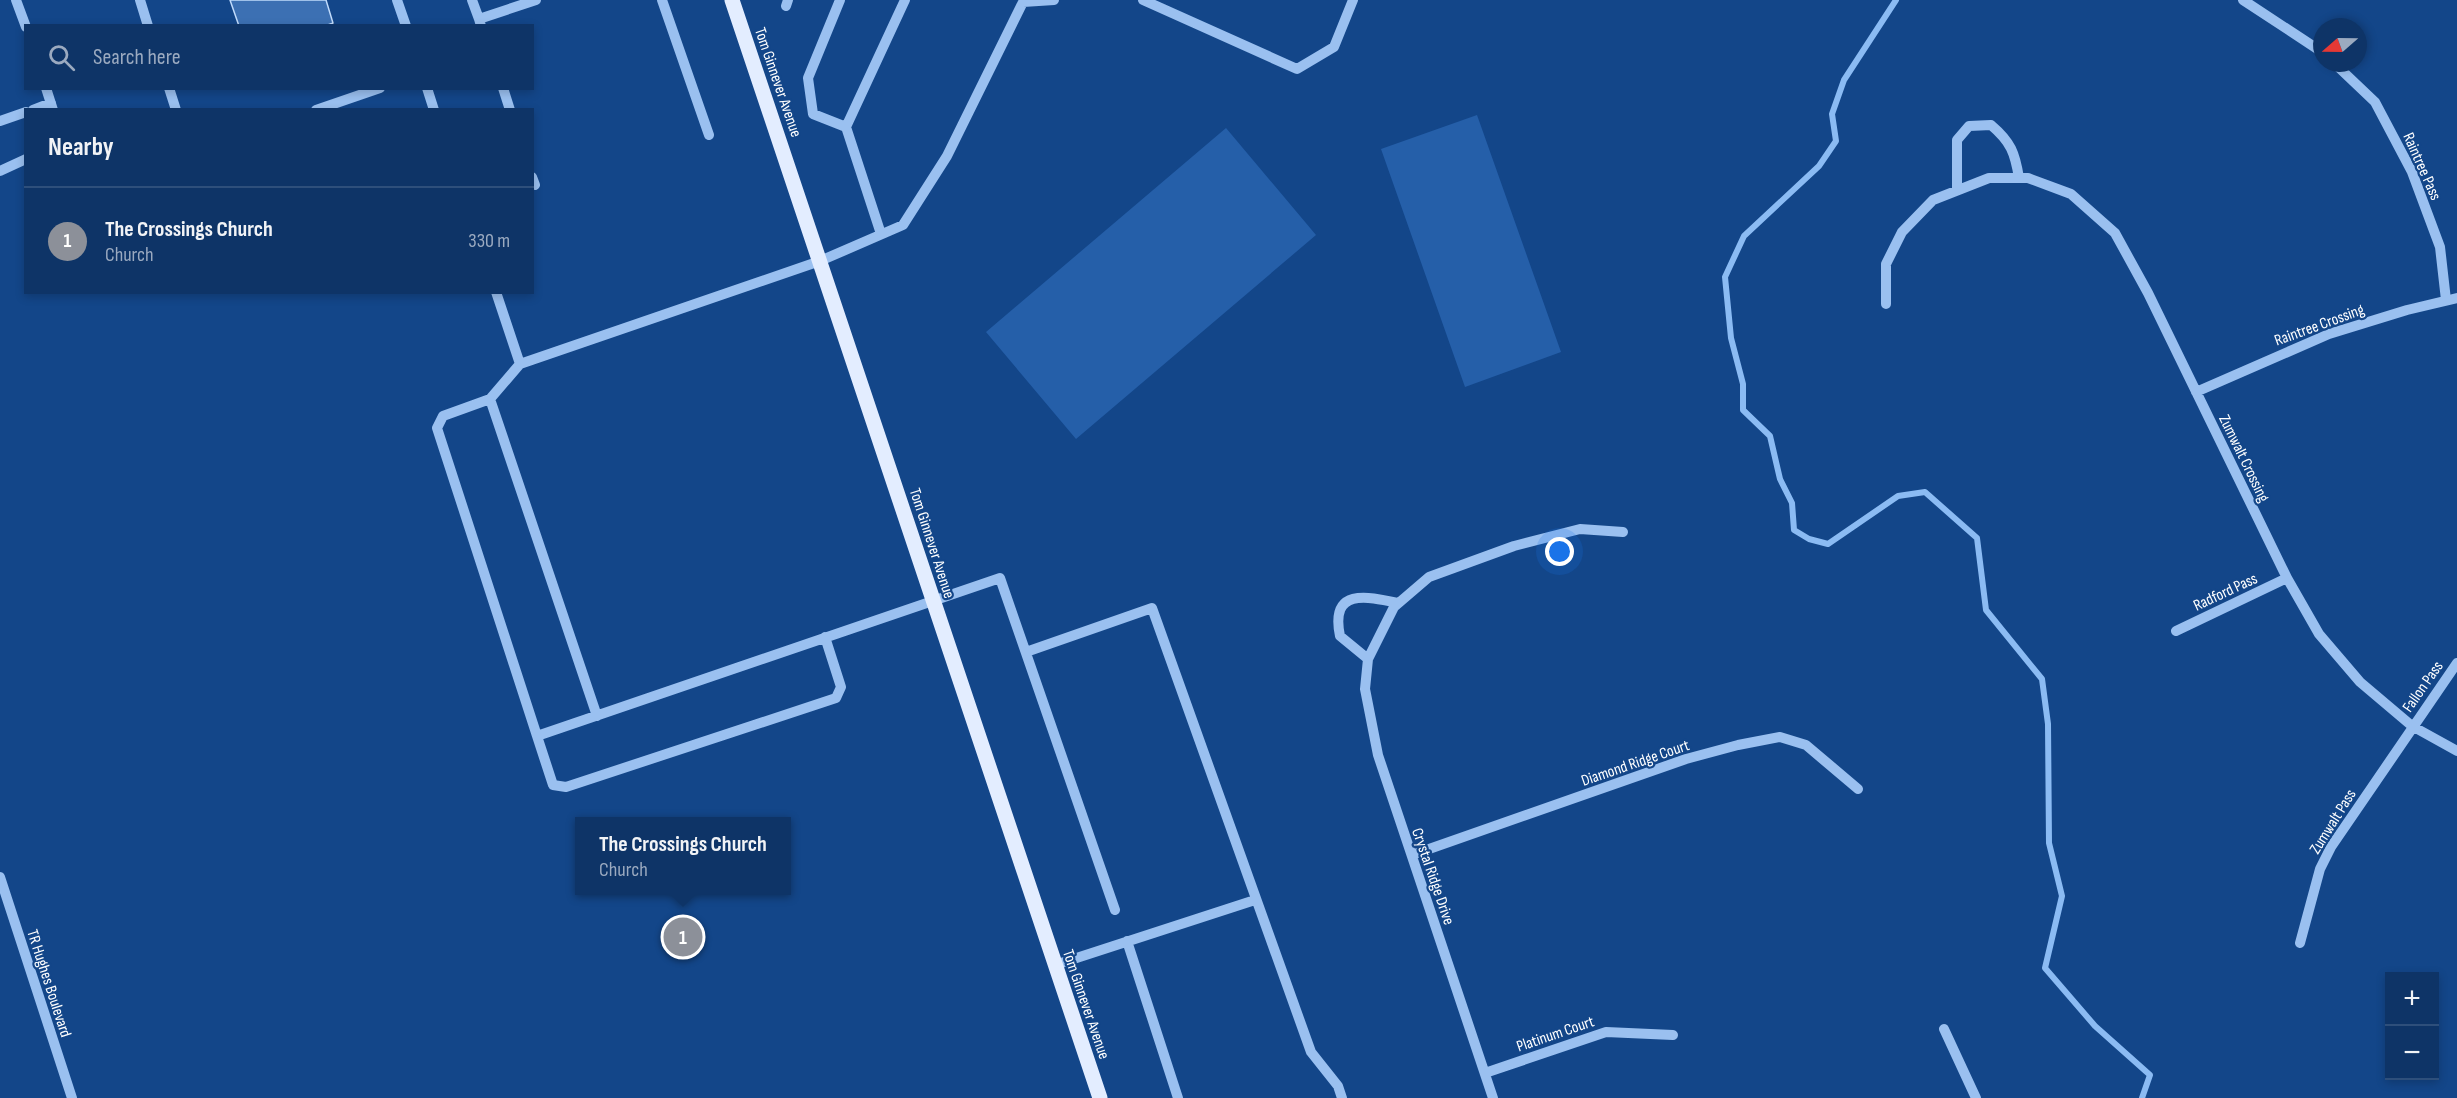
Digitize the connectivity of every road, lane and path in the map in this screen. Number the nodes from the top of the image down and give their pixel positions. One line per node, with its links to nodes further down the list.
1 (16, 0): 16 (street)
2 (140, 0): 17 (street)
3 (397, 0): 18 (street)
4 (472, 0): 15 (street)
5 (536, 0): 15 (street)
6 (662, 0): 34 (street)
7 (732, 0): 40 (main road, Tom Ginnever Avenue)
8 (840, 0): 33 (street)
9 (905, 0): 33 (street)
10 (1054, 0): 14 (street)
11 (1143, 0): 12 (street)
12 (1353, 0)
13 (2243, 0): 19 (street)
14 (1023, 1): 39 (street)
15 (480, 22)
16 (25, 24)
17 (147, 24)
18 (405, 24)
19 (2313, 46)
20 (2343, 72): 42 (street, Raintree Pass)
21 (47, 90): 26 (street)
22 (170, 90): 27 (street)
23 (374, 90): 28 (street)
24 (428, 90): 29 (street)
25 (504, 90): 30 (street)
26 (52, 106)
27 (175, 108)
28 (322, 108)
29 (433, 108)
30 (509, 108)
31 (24, 113): 32 (street)
32 (0, 121)
33 (846, 127): 39 (street)
34 (709, 135)
35 (24, 160): 36 (street)
36 (0, 171)
37 (2019, 178): 38 (street, Zumwalt Crossing); 38 (street); 45 (street, Zumwalt Crossing)
38 (1957, 190): 43 (street, Zumwalt Crossing)
39 (881, 234): 40 (street)
40 (820, 261): 44 (street); 49 (main road, Tom Ginnever Avenue)
41 (497, 294): 44 (street)
42 (2452, 299): 45 (street, Raintree Crossing)
43 (1886, 304)
44 (520, 364): 46 (street)
45 (2196, 392): 48 (street, Zumwalt Crossing)
46 (490, 399): 56 (street); 58 (street)
47 (1623, 531): 50 (street, Crystal Ridge Drive)
48 (2287, 578): 51 (street, Radford Pass); 57 (street, Zumwalt Crossing)
49 (933, 600): 52 (street); 53 (street); 67 (main road, Tom Ginnever Avenue)
50 (1398, 603): 54 (street, Crystal Ridge Drive); 54 (street)
51 (2176, 631)
52 (825, 637): 56 (street); 58 (street)
53 (1026, 652): 63 (street); 64 (street)
54 (1368, 659): 61 (street, Crystal Ridge Drive)
55 (2457, 663): 57 (street, Fallon Pass)
56 (597, 716): 58 (street)
57 (2412, 726): 59 (street, Zumwalt Crossing); 66 (street, Zumwalt Pass)
58 (537, 736)
59 (2457, 751)
60 (1858, 789): 61 (street, Diamond Ridge Court)
61 (1412, 855): 70 (street, Crystal Ridge Drive)
62 (0, 877): 71 (street, TR Hughes Boulevard)
63 (1255, 900): 65 (street); 74 (street)
64 (1115, 910)
65 (1127, 941): 67 (street); 73 (street)
66 (2300, 943)
67 (1055, 965): 72 (main road, Tom Ginnever Avenue)
68 (1944, 1029): 76 (street)
69 (1673, 1035): 70 (street, Platinum Court)
70 (1485, 1073): 75 (street, Crystal Ridge Drive)
71 (72, 1098)
72 (1100, 1098)
73 (1179, 1098)
74 (1342, 1098)
75 (1493, 1098)
76 (1976, 1098)

